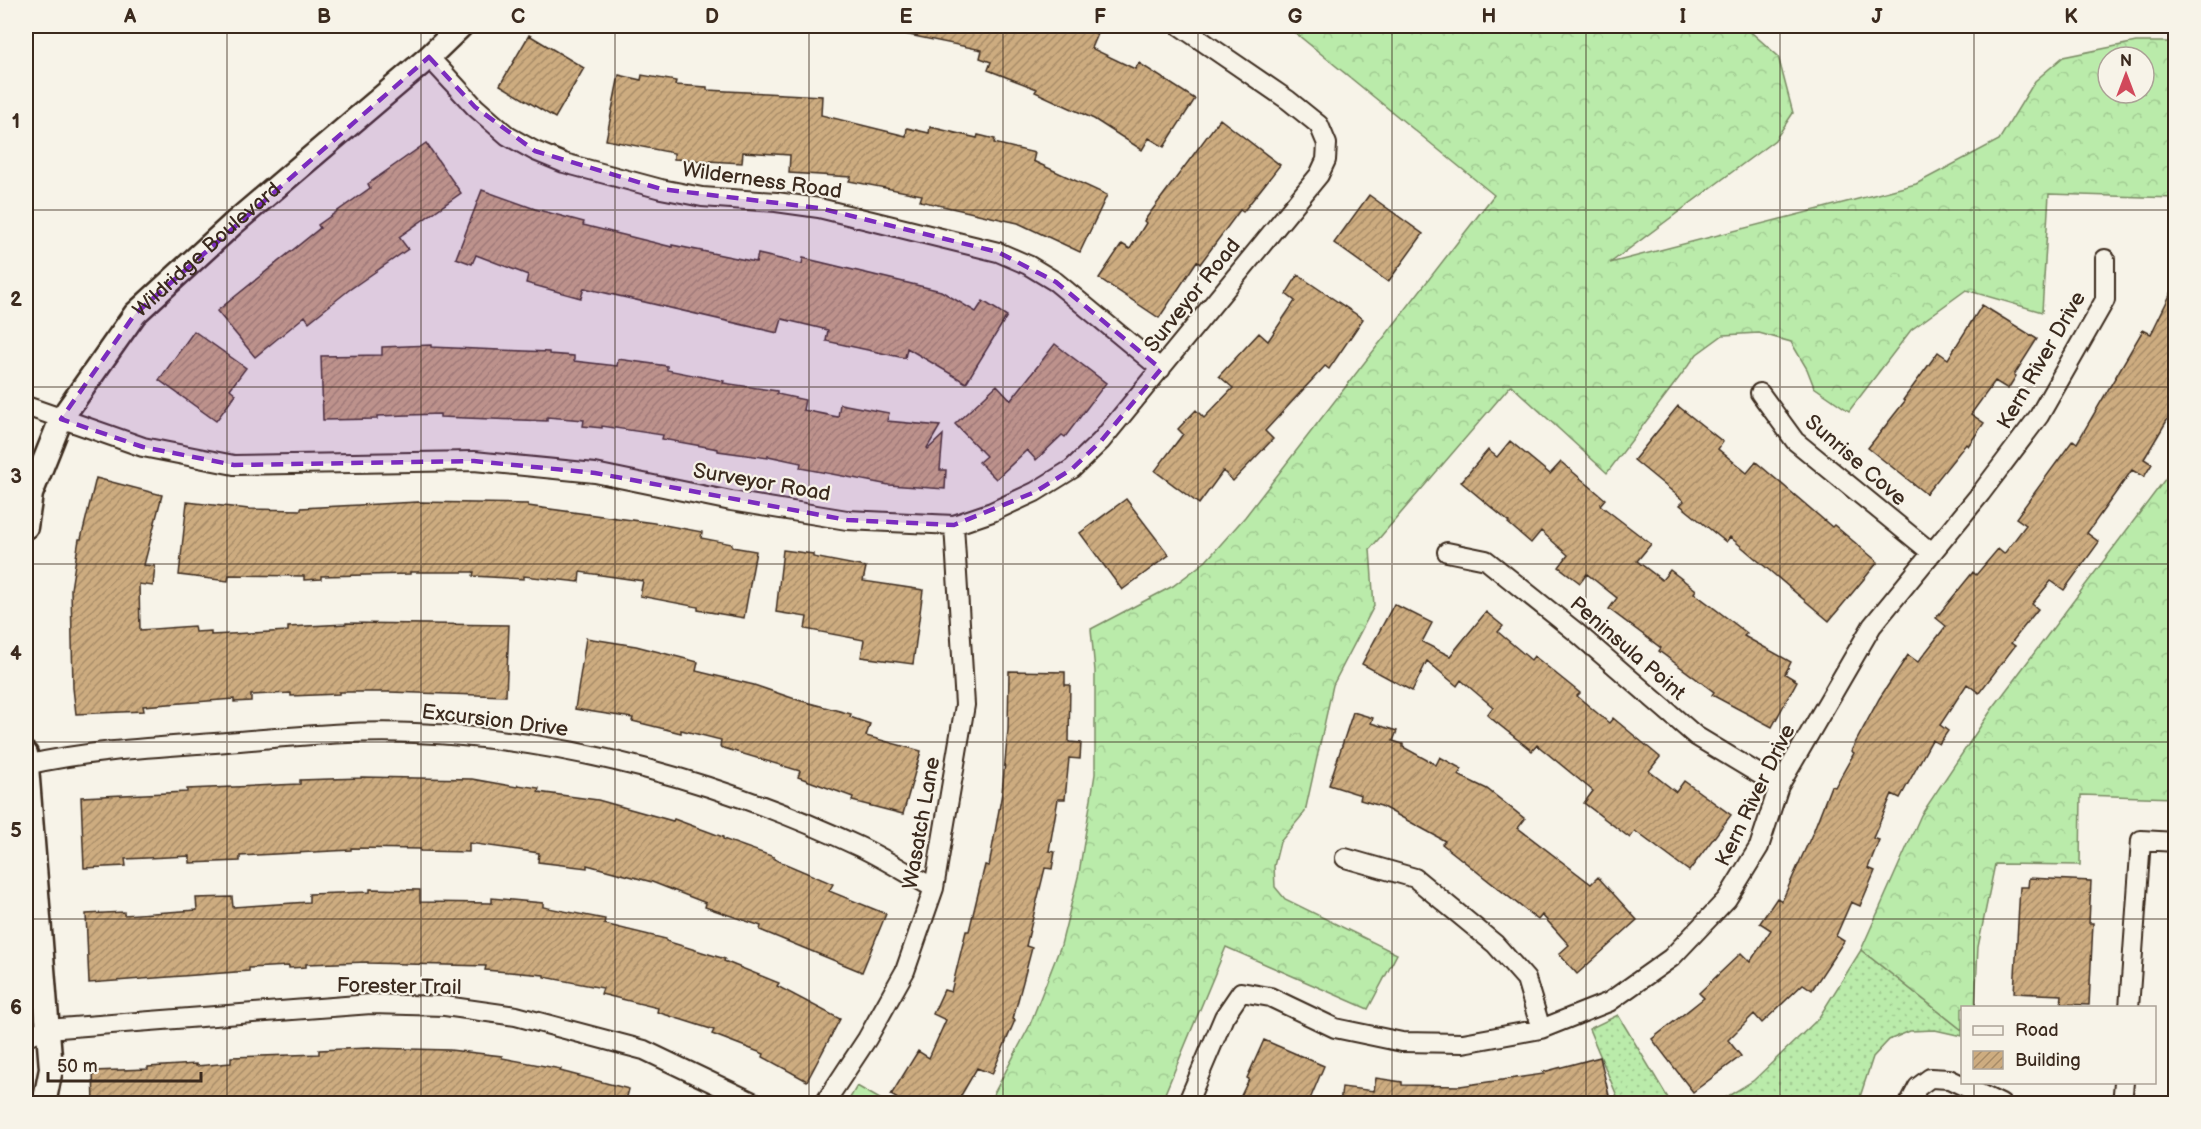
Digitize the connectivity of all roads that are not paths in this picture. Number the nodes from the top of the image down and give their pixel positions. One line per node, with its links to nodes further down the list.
1 (461, 26): 3 (street, Wildridge Boulevard)
2 (1180, 26): 5 (street, Surveyor Road)
3 (429, 57): 5 (street, Wilderness Road); 8 (street, Wildridge Boulevard)
4 (2105, 259): 12 (street, Kern River Drive)
5 (1161, 369): 9 (street, Surveyor Road)
6 (1760, 393): 12 (street, Sunrise Cove)
7 (26, 406): 8 (street, Surveyor Road)
8 (62, 419): 9 (street, Surveyor Road); 10 (street, Wildridge Boulevard)
9 (954, 525): 17 (street, Wasatch Lane)
10 (26, 527)
11 (1447, 552): 14 (street, Peninsula Point)
12 (1932, 553): 14 (street, Kern River Drive)
13 (26, 761): 17 (street, Excursion Drive); 20 (street)
14 (1779, 786): 19 (street, Kern River Drive)
15 (2175, 842): 18 (street)
16 (1346, 858): 19 (street)
17 (934, 888): 24 (street, Wasatch Lane)
18 (2129, 1006)
19 (1541, 1029): 25 (street, Kern River Drive)
20 (36, 1032): 22 (street); 23 (street, Forester Trail)
21 (2124, 1084): 28 (street)
22 (44, 1104)
23 (757, 1104)
24 (824, 1104)
25 (1187, 1104)
26 (1909, 1104): 27 (street)
27 (2001, 1104)
28 (2122, 1104)

